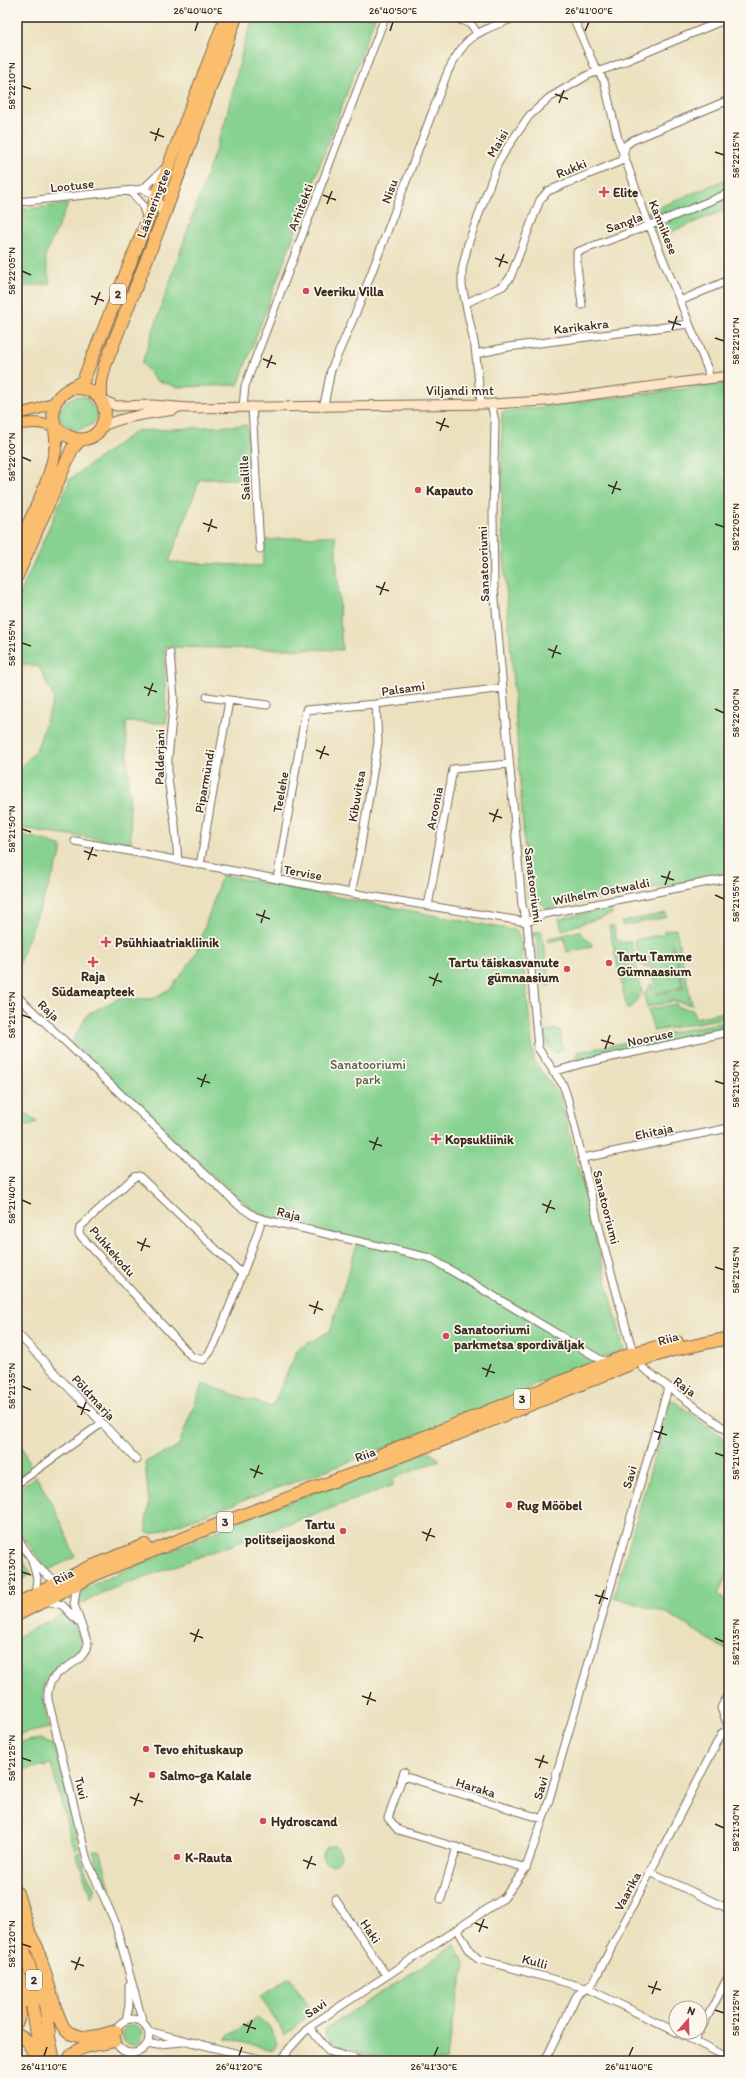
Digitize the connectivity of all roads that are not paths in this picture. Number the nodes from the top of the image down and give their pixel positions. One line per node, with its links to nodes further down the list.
1 (226, 17): 12 (highway, Lääneringtee / 2)
2 (236, 17): 18 (highway, Lääneringtee / 2)
3 (385, 17): 35 (street, Arhitekti)
4 (454, 17): 8 (street)
5 (516, 17): 8 (street, Nisu)
6 (573, 17): 9 (street, Kannikese)
7 (729, 18): 9 (street, Maisi)
8 (477, 32): 34 (street, Nisu)
9 (598, 72): 11 (street, Kannikese); 23 (street, Maisi)
10 (729, 100): 11 (street, Rukki)
11 (623, 154): 20 (street, Kannikese); 23 (street, Rukki)
12 (171, 160): 13 (street); 16 (highway, Lääneringtee / 2)
13 (143, 189): 14 (street, Lootuse); 16 (street)
14 (130, 191): 17 (street, Lootuse); 19 (street)
15 (729, 193): 20 (street, Sangla)
16 (157, 196): 18 (street); 19 (highway, Lääneringtee / 2)
17 (17, 202)
18 (163, 218): 30 (highway, Lääneringtee / 2)
19 (146, 223): 29 (highway, Lääneringtee / 2)
20 (650, 225): 22 (street, Kannikese); 24 (street, Sangla)
21 (729, 280): 22 (street)
22 (680, 301): 25 (street, Kannikese)
23 (466, 303): 26 (street, Maisi)
24 (582, 305)
25 (689, 324): 26 (street, Karikakra); 28 (street, Kannikese)
26 (476, 354): 32 (street, Maisi)
27 (729, 376): 28 (street, Viljandi mnt)
28 (709, 378): 33 (street, Viljandi mnt)
29 (73, 388): 30 (highway); 31 (highway, Lääneringtee / 2)
30 (101, 399): 36 (street, Viljandi mnt); 39 (highway, Lääneringtee / 2)
31 (56, 401): 37 (main road); 40 (highway)
32 (481, 403): 33 (street, Viljandi mnt); 34 (street, Viljandi mnt)
33 (491, 404): 46 (street, Sanatooriumi)
34 (324, 405): 35 (street, Viljandi mnt)
35 (248, 406): 36 (street, Viljandi mnt); 42 (street, Saialille)
36 (189, 408): 39 (street, Viljandi mnt)
37 (17, 414)
38 (17, 425): 40 (main road)
39 (102, 427): 41 (highway)
40 (56, 428): 41 (highway); 43 (highway)
41 (80, 440): 44 (highway)
42 (260, 548)
43 (17, 549)
44 (17, 576)
45 (170, 653): 54 (street, Palderjani)
46 (503, 688): 49 (street, Palsami); 52 (street, Sanatooriumi)
47 (207, 697): 48 (street)
48 (230, 701): 50 (street); 55 (street, Piparmündi)
49 (376, 704): 51 (street, Palsami); 58 (street, Kibuvitsa)
50 (267, 705)
51 (306, 710): 57 (street, Teelehe)
52 (509, 764): 59 (street, Aroonia); 60 (street, Sanatooriumi)
53 (75, 840): 54 (street, Tervise)
54 (178, 861): 55 (street, Tervise)
55 (200, 865): 57 (street, Tervise)
56 (729, 878): 60 (street, Wilhelm Ostwaldi)
57 (277, 879): 58 (street, Tervise)
58 (351, 893): 59 (street, Tervise)
59 (428, 906): 60 (street, Tervise)
60 (527, 922): 63 (street, Sanatooriumi)
61 (17, 996): 66 (street, Raja)
62 (729, 1032): 63 (street, Nooruse)
63 (553, 1072): 65 (street, Sanatooriumi)
64 (729, 1128): 65 (street, Ehitaja)
65 (583, 1158): 71 (street, Sanatooriumi)
66 (262, 1219): 67 (street, Puhkekodu); 72 (street, Raja)
67 (242, 1274): 67 (street, Puhkekodu)
68 (729, 1331): 71 (highway, Riia / 3)
69 (17, 1333): 74 (street, Põldmarja)
70 (729, 1338): 71 (highway, Riia / 3)
71 (636, 1357): 72 (highway, Riia / 3); 73 (street, Raja); 81 (highway, Riia / 3)
72 (610, 1362): 80 (highway, Riia / 3)
73 (668, 1388): 75 (street, Raja); 88 (street, Savi)
74 (102, 1423): 76 (street, Põldmarja); 77 (street)
75 (729, 1432)
76 (137, 1460)
77 (17, 1484)
78 (17, 1538): 79 (street)
79 (30, 1557): 80 (street); 82 (street)
80 (60, 1582): 82 (highway, Riia / 3)
81 (77, 1584): 82 (highway, Riia / 3); 85 (street, Tuvi)
82 (40, 1598): 83 (highway, Riia / 3); 84 (highway, Riia / 3); 85 (street, Tuvi)
83 (17, 1604)
84 (17, 1615)
85 (80, 1624): 101 (street, Tuvi)
86 (729, 1693): 87 (street)
87 (729, 1729): 91 (street, Vaarika)
88 (543, 1819): 89 (street, Haraka); 90 (street, Savi)
89 (457, 1847): 90 (street); 94 (street)
90 (526, 1868): 97 (street, Savi)
91 (650, 1872): 95 (street); 104 (street, Vaarika)
92 (17, 1893): 98 (highway)
93 (336, 1899): 102 (street, Haki)
94 (441, 1899)
95 (729, 1909)
96 (17, 1928): 112 (highway, 2)
97 (458, 1930): 102 (street, Savi); 104 (street, Kulli)
98 (31, 1936): 112 (highway); 114 (highway)
99 (17, 1937): 118 (highway, 2)
100 (17, 1967): 118 (highway)
101 (128, 1970): 107 (street, Tuvi); 109 (street, Tuvi)
102 (386, 1975): 110 (street, Savi)
103 (729, 1975): 106 (street)
104 (586, 1988): 116 (street, Kulli); 125 (street, Vaarika)
105 (17, 1997): 108 (highway)
106 (708, 2016)
107 (126, 2020): 109 (street); 114 (street)
108 (17, 2022)
109 (143, 2023): 111 (street)
110 (310, 2027): 123 (street, Savi); 124 (street)
111 (148, 2031): 115 (street); 117 (street)
112 (49, 2034): 120 (highway, 2)
113 (17, 2035): 118 (highway)
114 (115, 2036): 117 (street); 121 (highway)
115 (187, 2041): 117 (street); 122 (street)
116 (696, 2041): 119 (street, Kulli)
117 (147, 2044)
118 (39, 2057)
119 (729, 2058)
120 (54, 2061)
121 (68, 2061)
122 (266, 2061)
123 (282, 2061)
124 (363, 2061)
125 (545, 2061)

